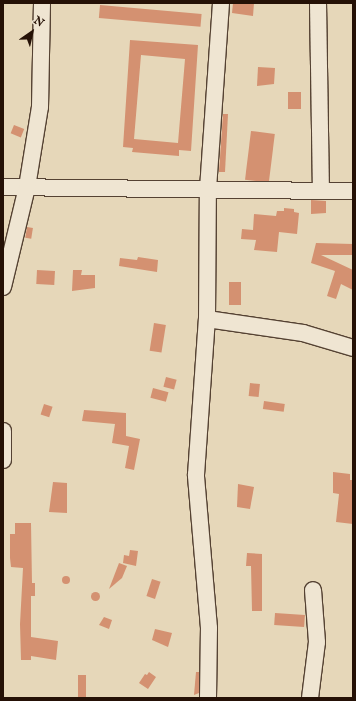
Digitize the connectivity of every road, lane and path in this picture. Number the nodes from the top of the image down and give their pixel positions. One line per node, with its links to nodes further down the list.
1 (42, 3): 5 (street)
2 (221, 3): 6 (street)
3 (318, 3): 7 (street)
4 (3, 187): 5 (street)
5 (27, 187): 6 (street); 9 (street)
6 (208, 189): 7 (street); 10 (street)
7 (320, 190): 8 (street)
8 (353, 191)
9 (3, 287)
10 (207, 319): 11 (street); 15 (street)
11 (353, 348)
12 (3, 431): 13 (street)
13 (3, 460)
14 (314, 590): 16 (street)
15 (208, 698)
16 (310, 698)

